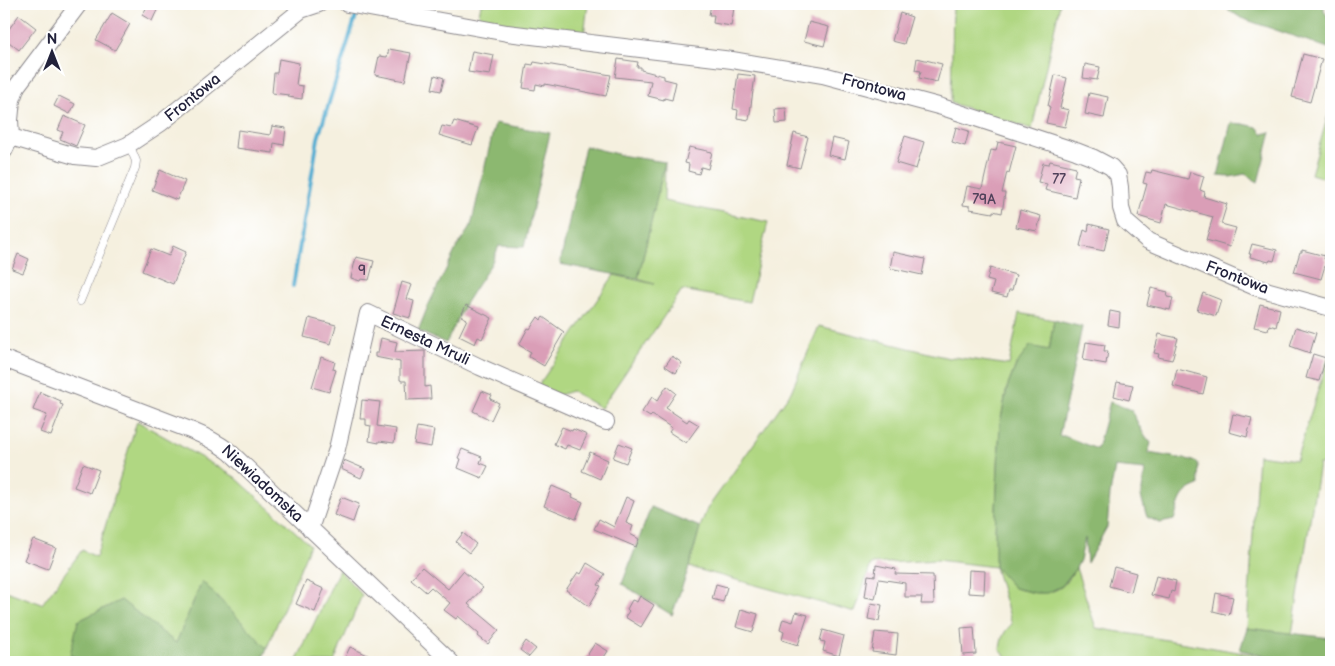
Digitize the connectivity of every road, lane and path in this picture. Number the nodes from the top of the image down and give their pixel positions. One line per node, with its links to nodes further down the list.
1 (79, 4): 4 (street)
2 (319, 4): 5 (street, Frontowa)
3 (347, 4): 7 (street, Frontowa)
4 (7, 144): 5 (street, Frontowa)
5 (129, 144): 6 (lane)
6 (80, 300)
7 (1331, 308)
8 (4, 359): 10 (street, Niewiadomska)
9 (606, 422): 10 (street, Ernesta Mruli)
10 (310, 529): 11 (street, Niewiadomska)
11 (452, 662)

